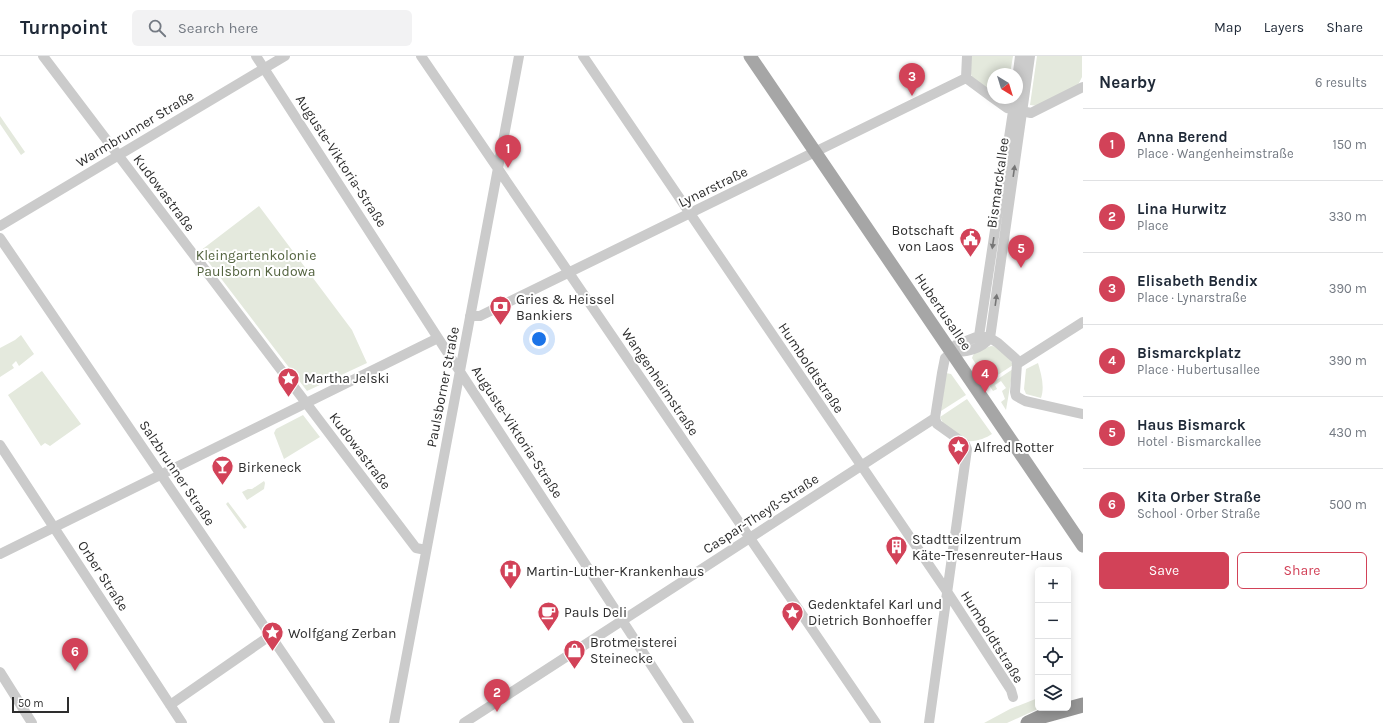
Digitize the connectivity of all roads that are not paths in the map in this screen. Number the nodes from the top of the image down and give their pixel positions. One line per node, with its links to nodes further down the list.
1 (43, 56): 20 (street, Kudowastraße)
2 (256, 56): 11 (street, Auguste-Viktoria-Straße)
3 (285, 56): 11 (street, Warmbrunner Straße)
4 (421, 56): 21 (street, Wangenheimstraße)
5 (519, 56): 21 (street, Paulsborner Straße)
6 (583, 56): 22 (street, Humboldtstraße)
7 (750, 56): 19 (main road, Hubertusallee)
8 (967, 56): 13 (street)
9 (1020, 56): 12 (street)
10 (1030, 56): 18 (street, Bismarckallee)
11 (264, 68): 20 (street, Warmbrunner Straße); 29 (street, Auguste-Viktoria-Straße)
12 (1018, 68)
13 (966, 78): 15 (street); 19 (street, Lynarstraße)
14 (1083, 87): 18 (street)
15 (987, 94)
16 (1001, 104): 18 (street)
17 (1016, 104): 18 (street, Bismarckallee)
18 (1018, 111): 28 (street, Bismarckallee, one-way to 28); 30 (street, Bismarckallee, one-way to 18)
19 (815, 152): 22 (street, Lynarstraße); 31 (main road, Hubertusallee)
20 (118, 155): 23 (street, Warmbrunner Straße); 34 (street, Kudowastraße)
21 (498, 168): 25 (street, Wangenheimstraße); 26 (street, Paulsborner Straße)
22 (690, 214): 25 (street, Lynarstraße); 38 (street, Humboldtstraße)
23 (0, 226)
24 (0, 238): 39 (street, Salzbrunner Straße)
25 (569, 273): 26 (street, Lynarstraße); 41 (street, Wangenheimstraße)
26 (470, 316): 33 (street, Paulsborner Straße)
27 (1083, 322): 32 (street)
28 (979, 336): 30 (street); 31 (street)
29 (438, 338): 33 (street, Auguste-Viktoria-Straße); 34 (street)
30 (990, 338): 31 (street); 32 (street)
31 (952, 352): 36 (street); 42 (main road, Hubertusallee)
32 (1017, 364): 35 (street)
33 (460, 370): 43 (street, Paulsborner Straße); 46 (street, Auguste-Viktoria-Straße)
34 (306, 403): 39 (street); 43 (street, Kudowastraße)
35 (1083, 414)
36 (935, 418): 38 (street, Caspar-Theyß-Straße); 45 (street)
37 (0, 445): 40 (street, Orber Straße)
38 (861, 466): 41 (street, Caspar-Theyß-Straße); 45 (street, Humboldtstraße)
39 (161, 474): 40 (street); 47 (street, Salzbrunner Straße)
40 (54, 527): 44 (street); 51 (street, Orber Straße)
41 (749, 538): 46 (street, Caspar-Theyß-Straße); 58 (street, Wangenheimstraße)
42 (1083, 546)
43 (426, 550): 55 (street, Paulsborner Straße)
44 (0, 554)
45 (948, 593): 49 (street, Humboldtstraße); 59 (street)
46 (623, 621): 56 (street, Caspar-Theyß-Straße); 57 (street, Auguste-Viktoria-Straße)
47 (271, 635): 51 (street); 54 (street, Salzbrunner Straße)
48 (0, 672): 52 (street)
49 (1012, 697)
50 (1083, 704): 60 (highway)
51 (170, 705): 53 (street, Orber Straße)
52 (32, 723)
53 (182, 723)
54 (330, 723)
55 (394, 723)
56 (464, 723)
57 (689, 723)
58 (876, 723)
59 (929, 723)
60 (1028, 723)

